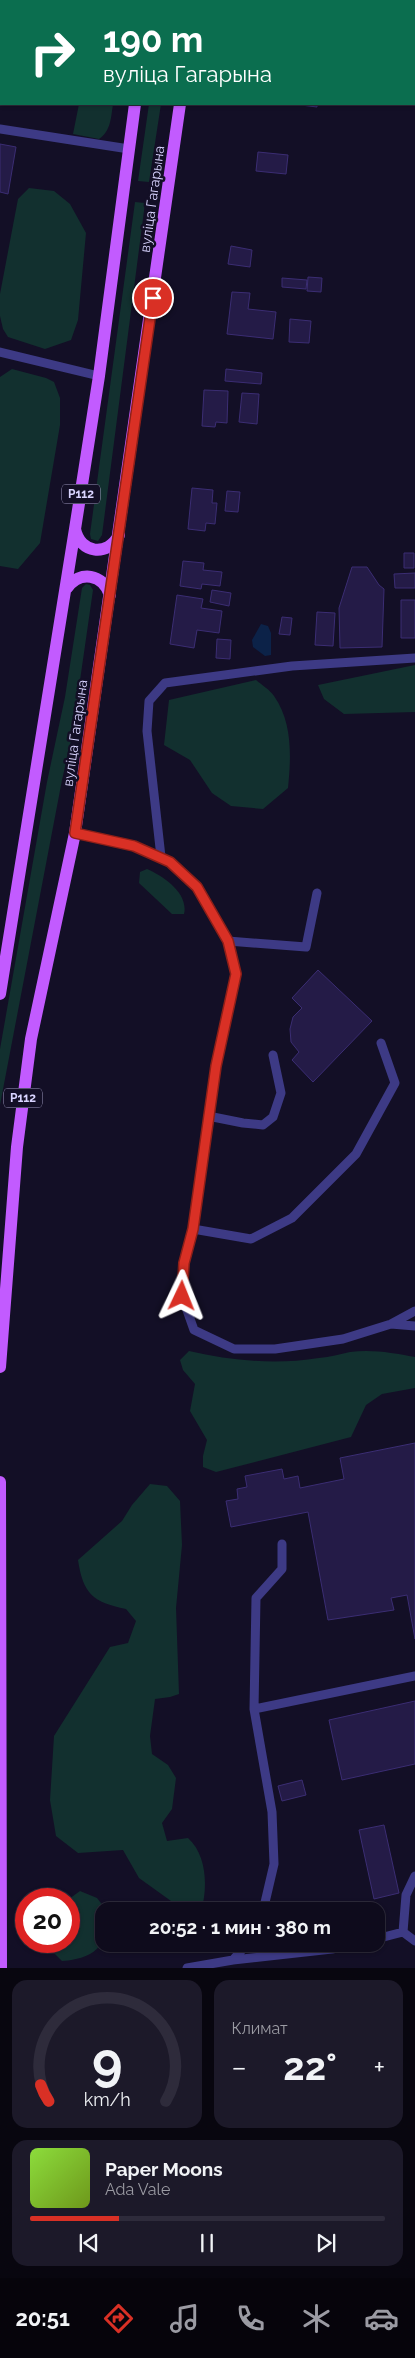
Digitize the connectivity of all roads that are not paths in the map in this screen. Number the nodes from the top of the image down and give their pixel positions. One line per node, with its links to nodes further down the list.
1 (135, 105): 4 (main road, вуліца Гагарына / Р112)
2 (180, 105): 8 (main road, вуліца Гагарына / Р112)
3 (0, 129): 4 (lane)
4 (129, 149): 6 (main road, вуліца Гагарына / Р112)
5 (0, 352): 6 (lane)
6 (99, 376): 7 (main road, вуліца Гагарына / Р112)
7 (75, 529): 8 (main road); 9 (main road, вуліца Гагарына / Р112)
8 (119, 534): 10 (main road, вуліца Гагарына / Р112)
9 (66, 588): 10 (main road); 16 (main road, вуліца Гагарына / Р112)
10 (110, 595): 12 (main road, вуліца Гагарына / Р112)
11 (415, 658): 13 (lane)
12 (75, 833): 13 (lane); 24 (main road, вуліца Гагарына / Р112)
13 (161, 857): 15 (lane)
14 (316, 893): 15 (lane)
15 (228, 941): 19 (lane)
16 (0, 994)
17 (381, 1043): 20 (lane)
18 (273, 1055): 19 (lane)
19 (208, 1116): 20 (lane)
20 (193, 1229): 22 (lane)
21 (415, 1311): 22 (lane)
22 (391, 1324): 23 (lane)
23 (415, 1326)
24 (0, 1367)
25 (0, 1482): 37 (main road)
26 (282, 1544): 28 (lane)
27 (415, 1676): 28 (lane)
28 (254, 1709): 30 (lane)
29 (415, 1876): 31 (lane)
30 (265, 1902)
31 (403, 1932): 32 (lane); 33 (lane)
32 (385, 1937)
33 (415, 1941)
34 (240, 1952): 36 (lane)
35 (305, 1952): 36 (lane)
36 (233, 1960): 38 (lane)
37 (1, 1968)
38 (186, 1968)

